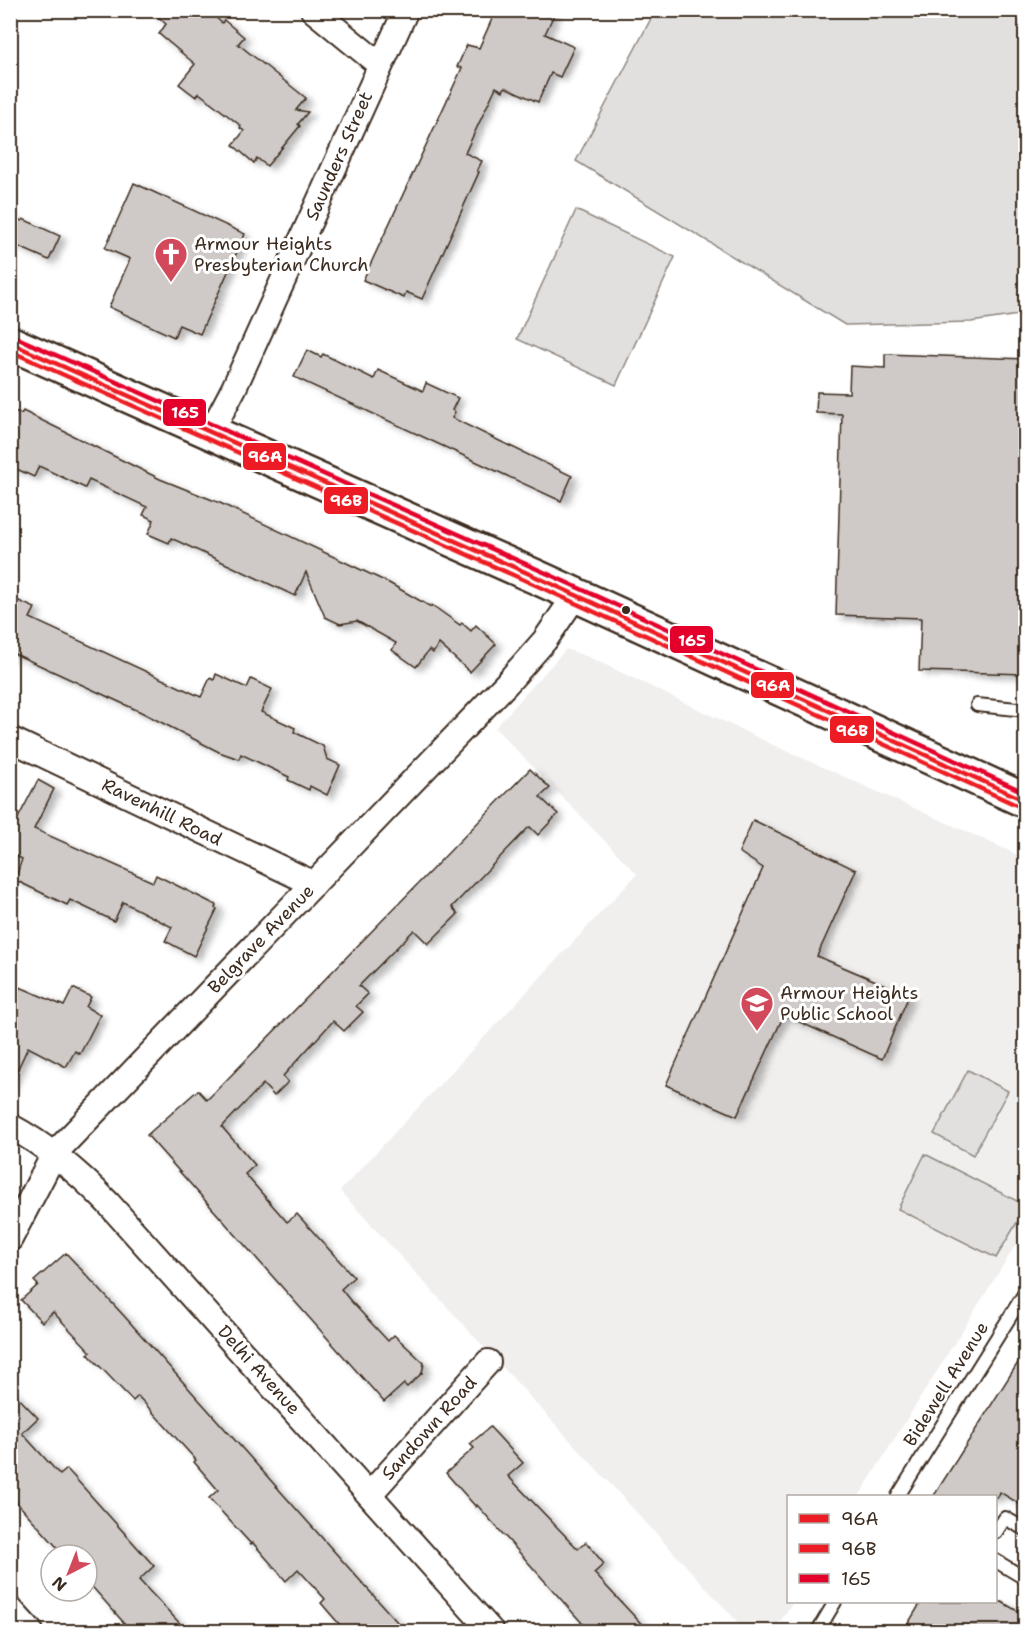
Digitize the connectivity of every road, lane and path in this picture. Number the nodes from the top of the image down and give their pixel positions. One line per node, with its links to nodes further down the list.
1 (313, 10): 3 (street)
2 (406, 10): 3 (street, Saunders Street)
3 (381, 65): 5 (street, Saunders Street)
4 (10, 343): 5 (main road)
5 (211, 432): 6 (main road)
6 (575, 596): 10 (main road); 11 (street, Belgrave Avenue)
7 (977, 705): 8 (lane)
8 (1026, 710)
9 (10, 739): 11 (street, Ravenhill Road)
10 (1026, 801)
11 (314, 884): 13 (street, Belgrave Avenue)
12 (10, 1126): 13 (street, Delhi Avenue)
13 (54, 1154): 14 (street, Belgrave Avenue); 17 (street, Delhi Avenue)
14 (10, 1239)
15 (1026, 1291): 18 (lane, Bidewell Avenue)
16 (488, 1362): 17 (street, Sandown Road)
17 (370, 1494): 26 (street, Delhi Avenue)
18 (899, 1495)
19 (997, 1530): 20 (lane)
20 (1026, 1530)
21 (997, 1562): 22 (lane)
22 (1026, 1579)
23 (834, 1603): 27 (lane)
24 (10, 1609): 25 (street)
25 (31, 1632)
26 (492, 1632)
27 (817, 1632)

